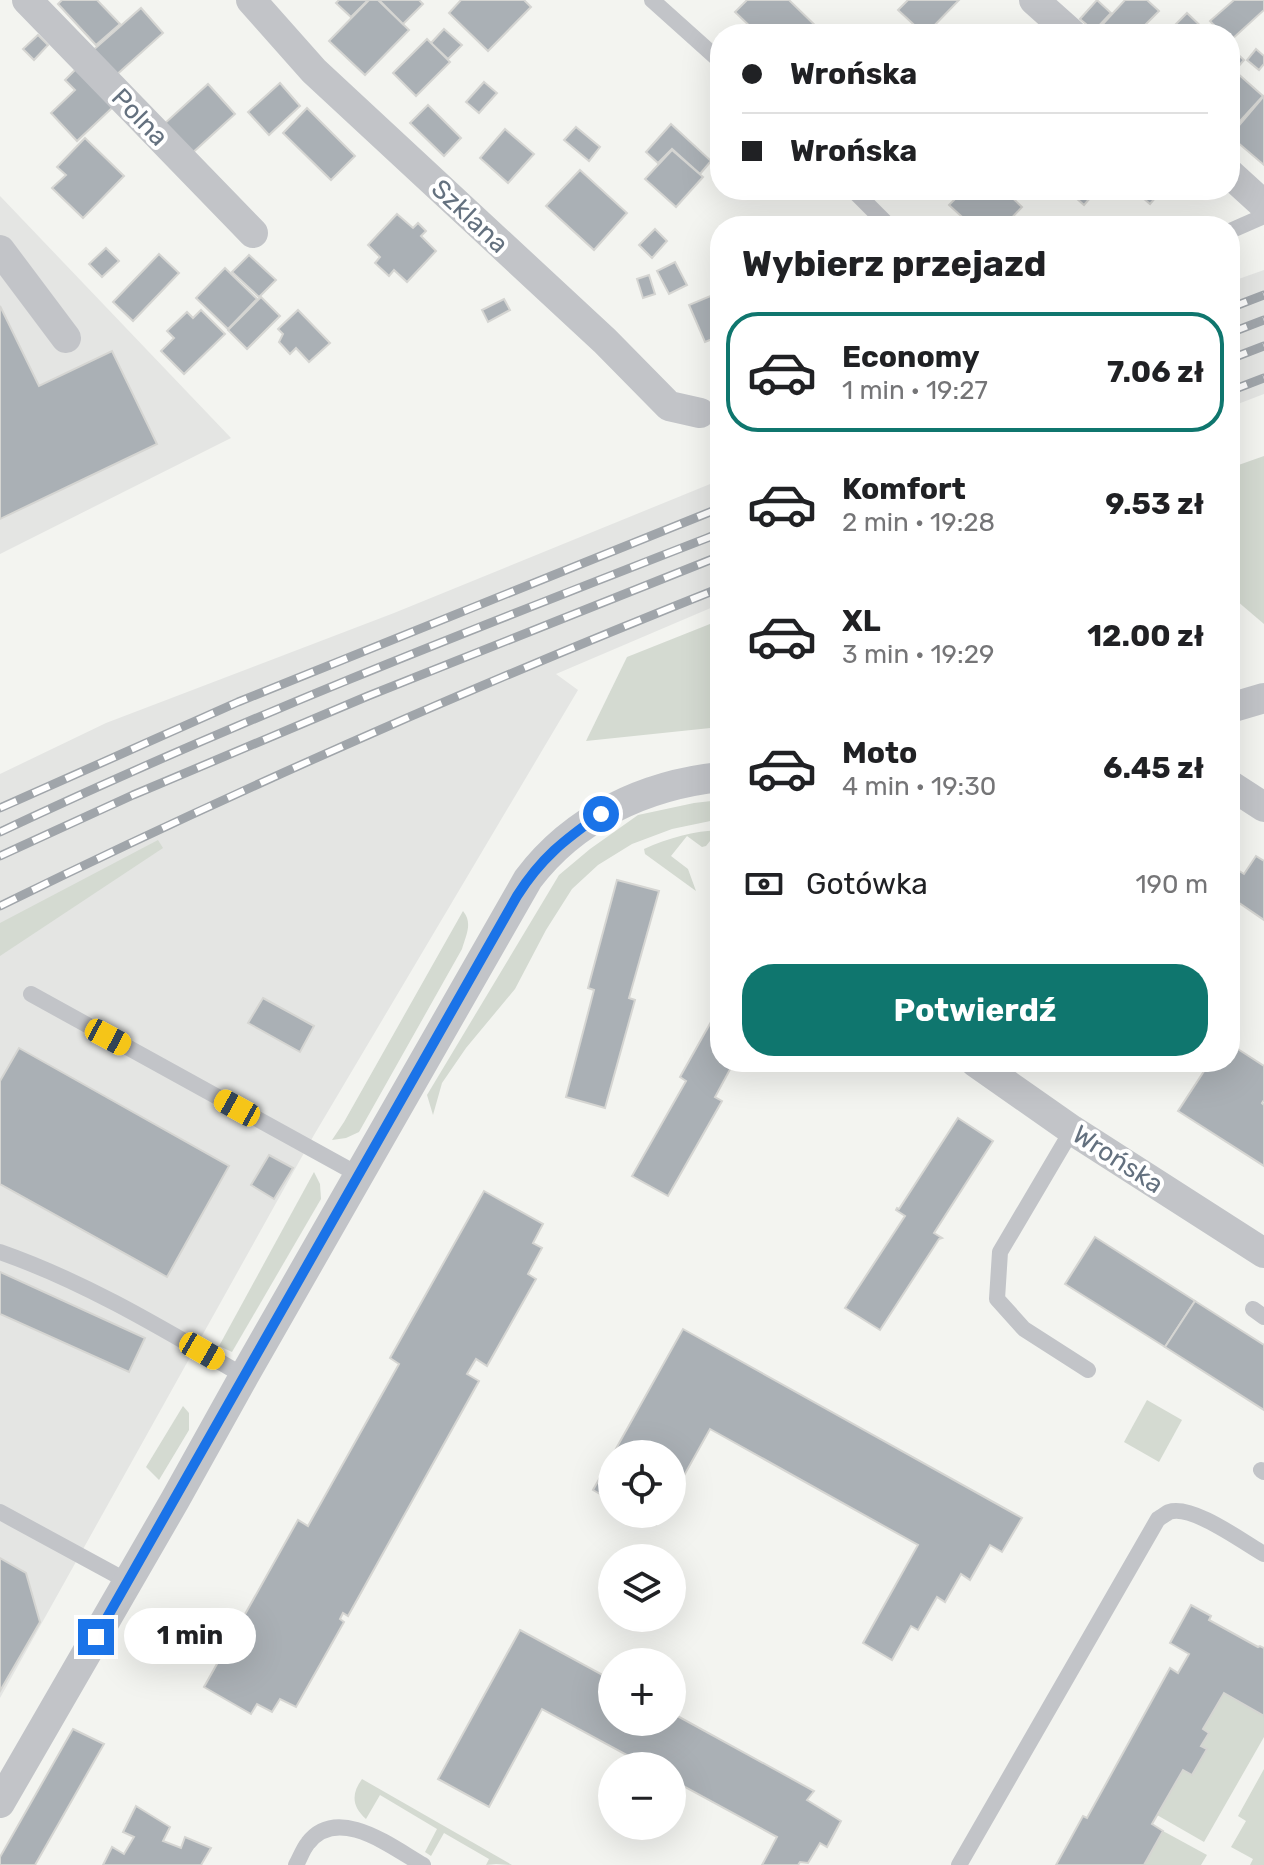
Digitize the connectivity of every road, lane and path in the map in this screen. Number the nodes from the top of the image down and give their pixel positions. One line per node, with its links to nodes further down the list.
1 (27, 0): 13 (street, Polna)
2 (251, 0): 16 (street, Szklana)
3 (652, 0): 6 (lane)
4 (1034, 0): 5 (street)
5 (1061, 24)
6 (710, 52)
7 (1240, 183): 9 (street)
8 (863, 200): 10 (lane)
9 (1264, 205)
10 (879, 216)
11 (1264, 216): 12 (lane)
12 (1240, 227)
13 (253, 233)
14 (0, 250): 15 (street)
15 (66, 338)
16 (710, 412)
17 (1264, 698): 18 (street)
18 (1240, 705)
19 (710, 779): 25 (street)
20 (1240, 791): 21 (street)
21 (1264, 807)
22 (31, 994): 25 (lane)
23 (989, 1072): 24 (street, Wrońska)
24 (1072, 1130): 27 (street, Wrońska); 28 (lane)
25 (359, 1175): 29 (street)
26 (0, 1252): 29 (lane)
27 (1264, 1253)
28 (1088, 1370)
29 (244, 1376): 32 (street)
30 (0, 1512): 32 (lane)
31 (1264, 1554): 36 (lane)
32 (127, 1581): 33 (street)
33 (0, 1803)
34 (296, 1865): 35 (lane)
35 (423, 1865)
36 (959, 1865)

